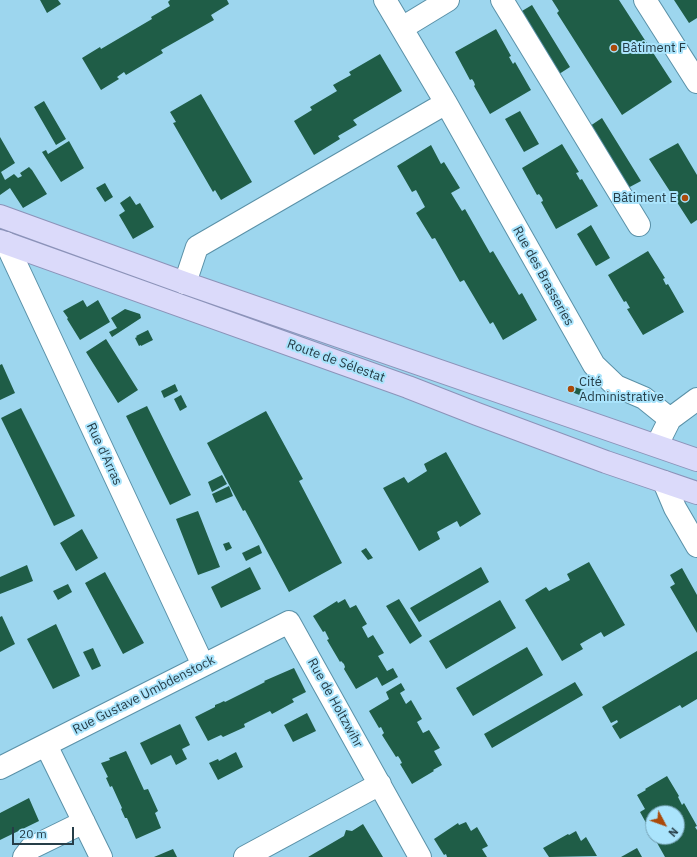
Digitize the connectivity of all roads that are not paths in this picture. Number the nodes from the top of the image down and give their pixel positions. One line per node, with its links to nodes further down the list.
1 (385, 0): 5 (street, Rue des Brasseries)
2 (448, 0): 5 (street)
3 (502, 0): 9 (street)
4 (645, 0): 6 (street)
5 (402, 28): 7 (street, Rue des Brasseries)
6 (697, 82)
7 (446, 104): 11 (street); 13 (street, Rue des Brasseries)
8 (5, 217): 10 (main road, Route de Sélestat); 11 (main road, Route de Sélestat)
9 (639, 225)
10 (3, 242): 16 (main road, Route de Sélestat); 20 (street, Rue d'Arras)
11 (185, 282): 14 (main road, Route de Sélestat)
12 (697, 399): 13 (street)
13 (670, 419): 14 (street)
14 (657, 445): 15 (main road, Route de Sélestat); 16 (main road)
15 (697, 460)
16 (664, 482): 17 (main road, Route de Sélestat); 18 (street)
17 (697, 493)
18 (697, 546)
19 (289, 622): 20 (street, Rue Gustave Umbdenstock); 23 (street, Rue de Holtzwihr)
20 (203, 665): 21 (street, Rue Gustave Umbdenstock)
21 (46, 745): 22 (street, Rue Gustave Umbdenstock); 24 (street)
22 (0, 768)
23 (380, 784): 27 (street); 28 (street, Rue de Holtzwihr)
24 (84, 822): 25 (street); 26 (street)
25 (24, 857)
26 (101, 857)
27 (245, 857)
28 (420, 857)

